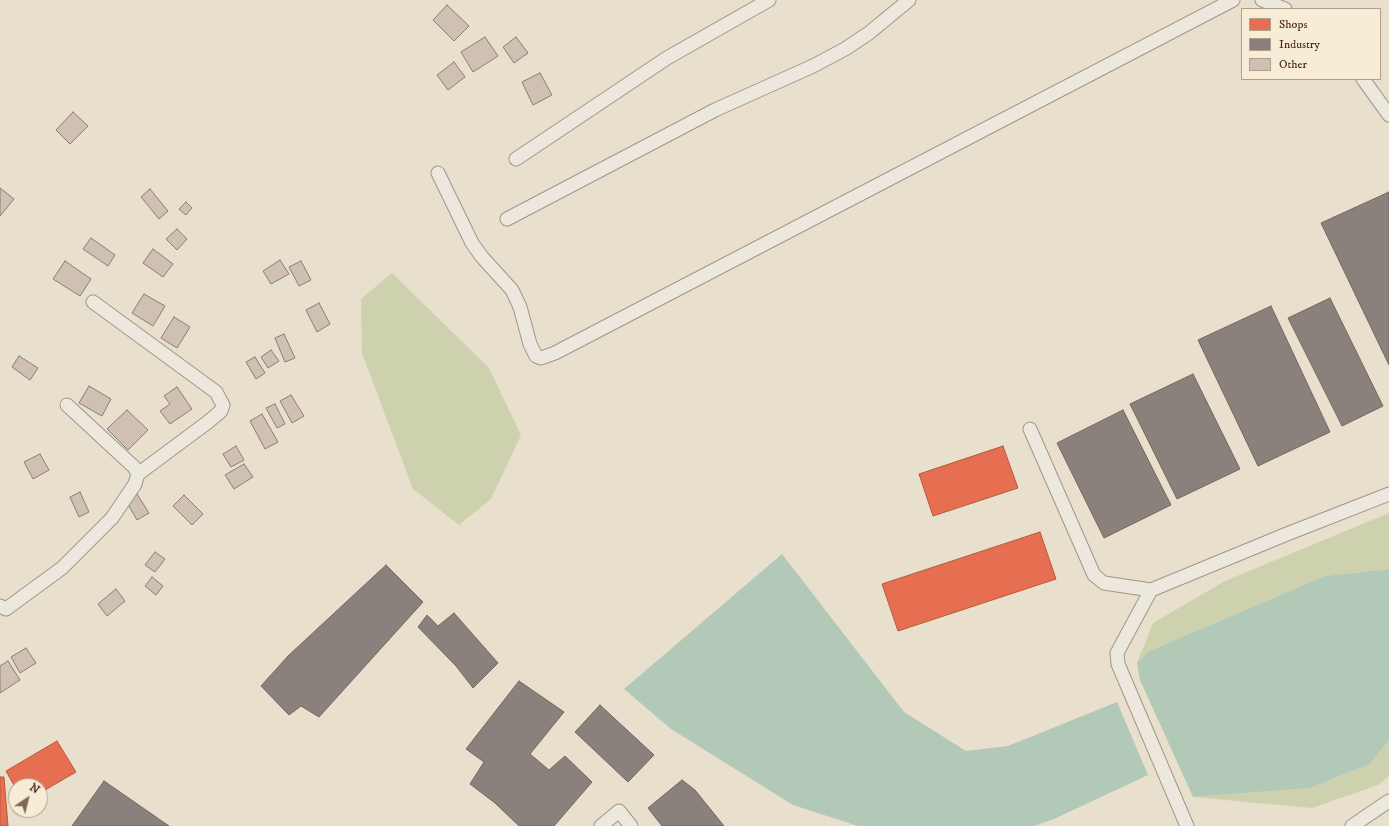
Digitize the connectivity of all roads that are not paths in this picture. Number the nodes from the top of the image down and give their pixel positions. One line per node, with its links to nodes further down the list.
1 (769, 0): 8 (street)
2 (909, 0): 10 (street)
3 (1233, 0): 9 (street)
4 (1262, 0): 5 (street)
5 (1282, 8)
6 (1364, 80): 7 (street)
7 (1388, 113)
8 (516, 160)
9 (438, 173)
10 (507, 219)
11 (93, 302): 14 (street)
12 (67, 405): 14 (street)
13 (1030, 429): 16 (street)
14 (138, 474): 17 (street)
15 (1389, 494): 16 (street)
16 (1151, 590): 21 (street)
17 (0, 606)
18 (1389, 801): 22 (street)
19 (601, 826): 20 (street)
20 (631, 826)
21 (1187, 826)
22 (1352, 826)

